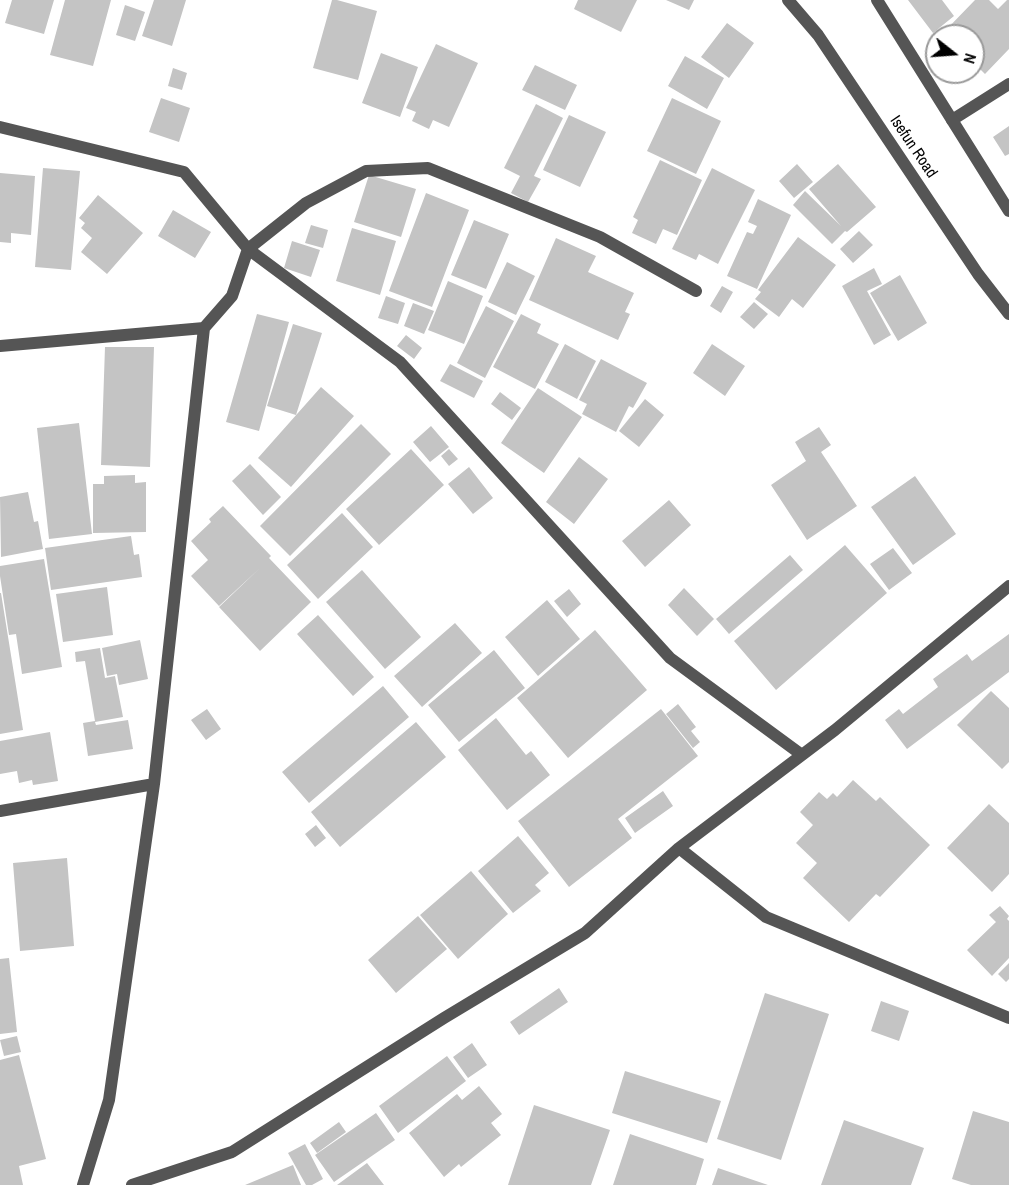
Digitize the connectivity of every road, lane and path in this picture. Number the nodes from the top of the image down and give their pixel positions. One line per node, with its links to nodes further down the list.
1 (788, 0): 9 (street, Isefun Road)
2 (877, 0): 4 (street)
3 (1009, 84): 4 (street)
4 (952, 120): 6 (street)
5 (0, 127): 7 (street)
6 (1009, 211)
7 (248, 249): 8 (street); 10 (street); 13 (street)
8 (696, 291)
9 (1009, 314)
10 (204, 328): 11 (street); 14 (street)
11 (0, 346)
12 (1009, 586): 13 (street)
13 (802, 755): 16 (street)
14 (154, 784): 15 (street); 18 (street)
15 (0, 811)
16 (679, 848): 17 (street); 19 (street)
17 (1009, 1018)
18 (83, 1185)
19 (132, 1185)

